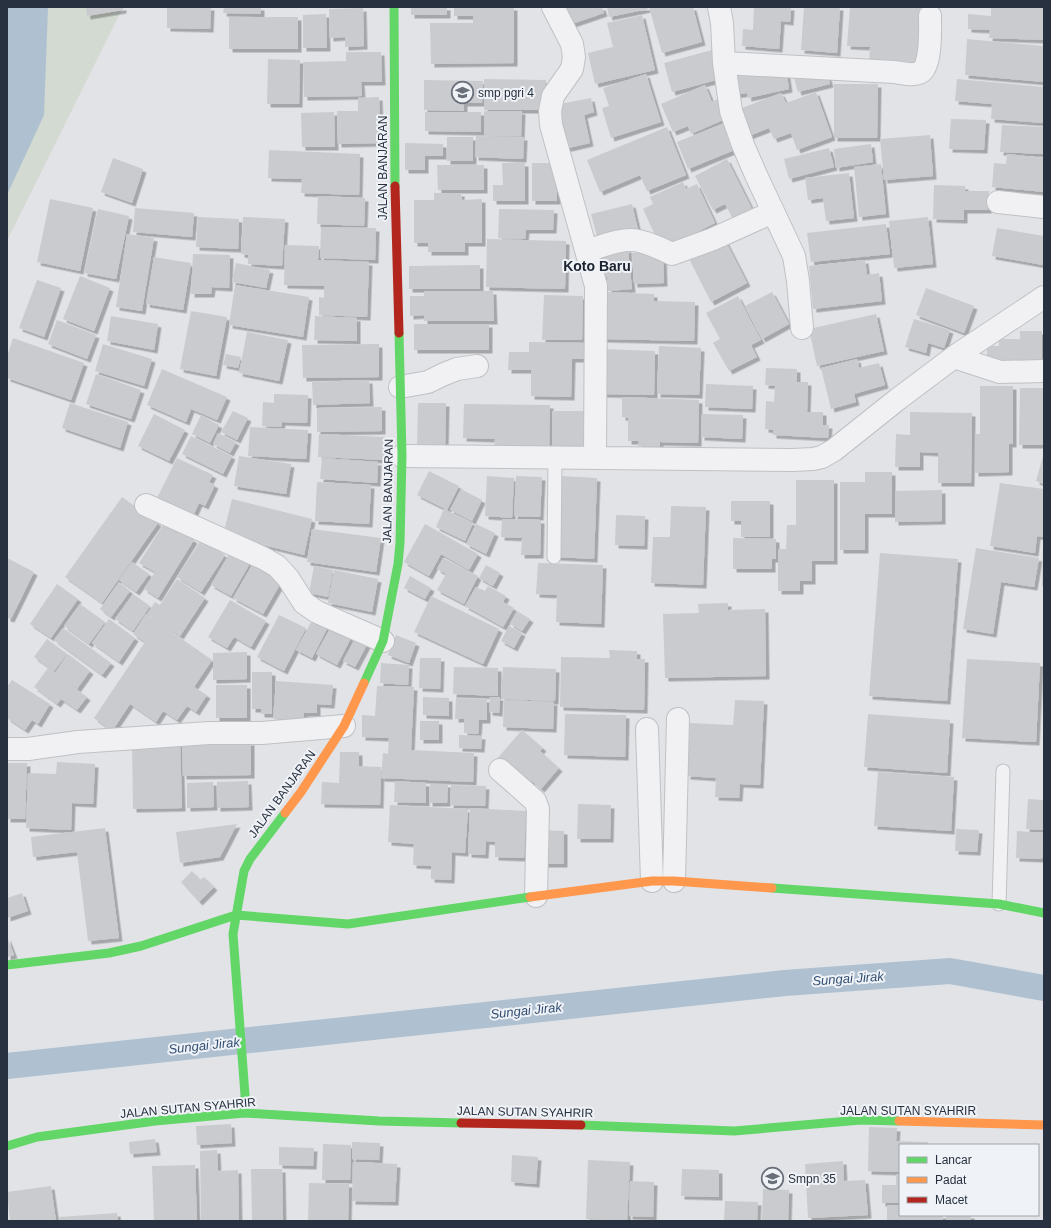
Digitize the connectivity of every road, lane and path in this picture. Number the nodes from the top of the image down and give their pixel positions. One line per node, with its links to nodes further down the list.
1 (394, 7): 15 (street, JALAN BANJARAN)
2 (553, 7): 9 (street)
3 (719, 7): 5 (street)
4 (930, 16): 5 (street)
5 (724, 63): 8 (street)
6 (998, 202): 7 (street)
7 (1044, 207)
8 (773, 212): 9 (street); 11 (street)
9 (587, 251): 18 (street)
10 (1044, 297): 12 (street)
11 (802, 328)
12 (954, 357): 14 (street); 18 (street)
13 (477, 366): 15 (street)
14 (1044, 371)
15 (400, 386): 16 (street, JALAN BANJARAN)
16 (402, 456): 17 (street); 21 (street, JALAN BANJARAN)
17 (555, 457): 18 (street); 20 (lane)
18 (595, 458)
19 (146, 505): 21 (street)
20 (554, 557)
21 (383, 641): 23 (street, JALAN BANJARAN)
22 (678, 719): 29 (street)
23 (344, 726): 25 (street); 33 (street, JALAN BANJARAN)
24 (647, 729): 28 (street)
25 (7, 749)
26 (500, 770): 30 (street)
27 (1003, 771): 31 (lane)
28 (652, 881): 29 (street); 30 (street)
29 (674, 881): 31 (street)
30 (536, 896): 33 (street)
31 (999, 904): 32 (street)
32 (1044, 913)
33 (236, 916): 34 (street); 35 (street, JALAN BANJARAN)
34 (7, 965)
35 (245, 1113): 36 (street, JALAN SUTAN SYAHRIR); 37 (street, JALAN SUTAN SYAHRIR)
36 (1044, 1125)
37 (7, 1146)

